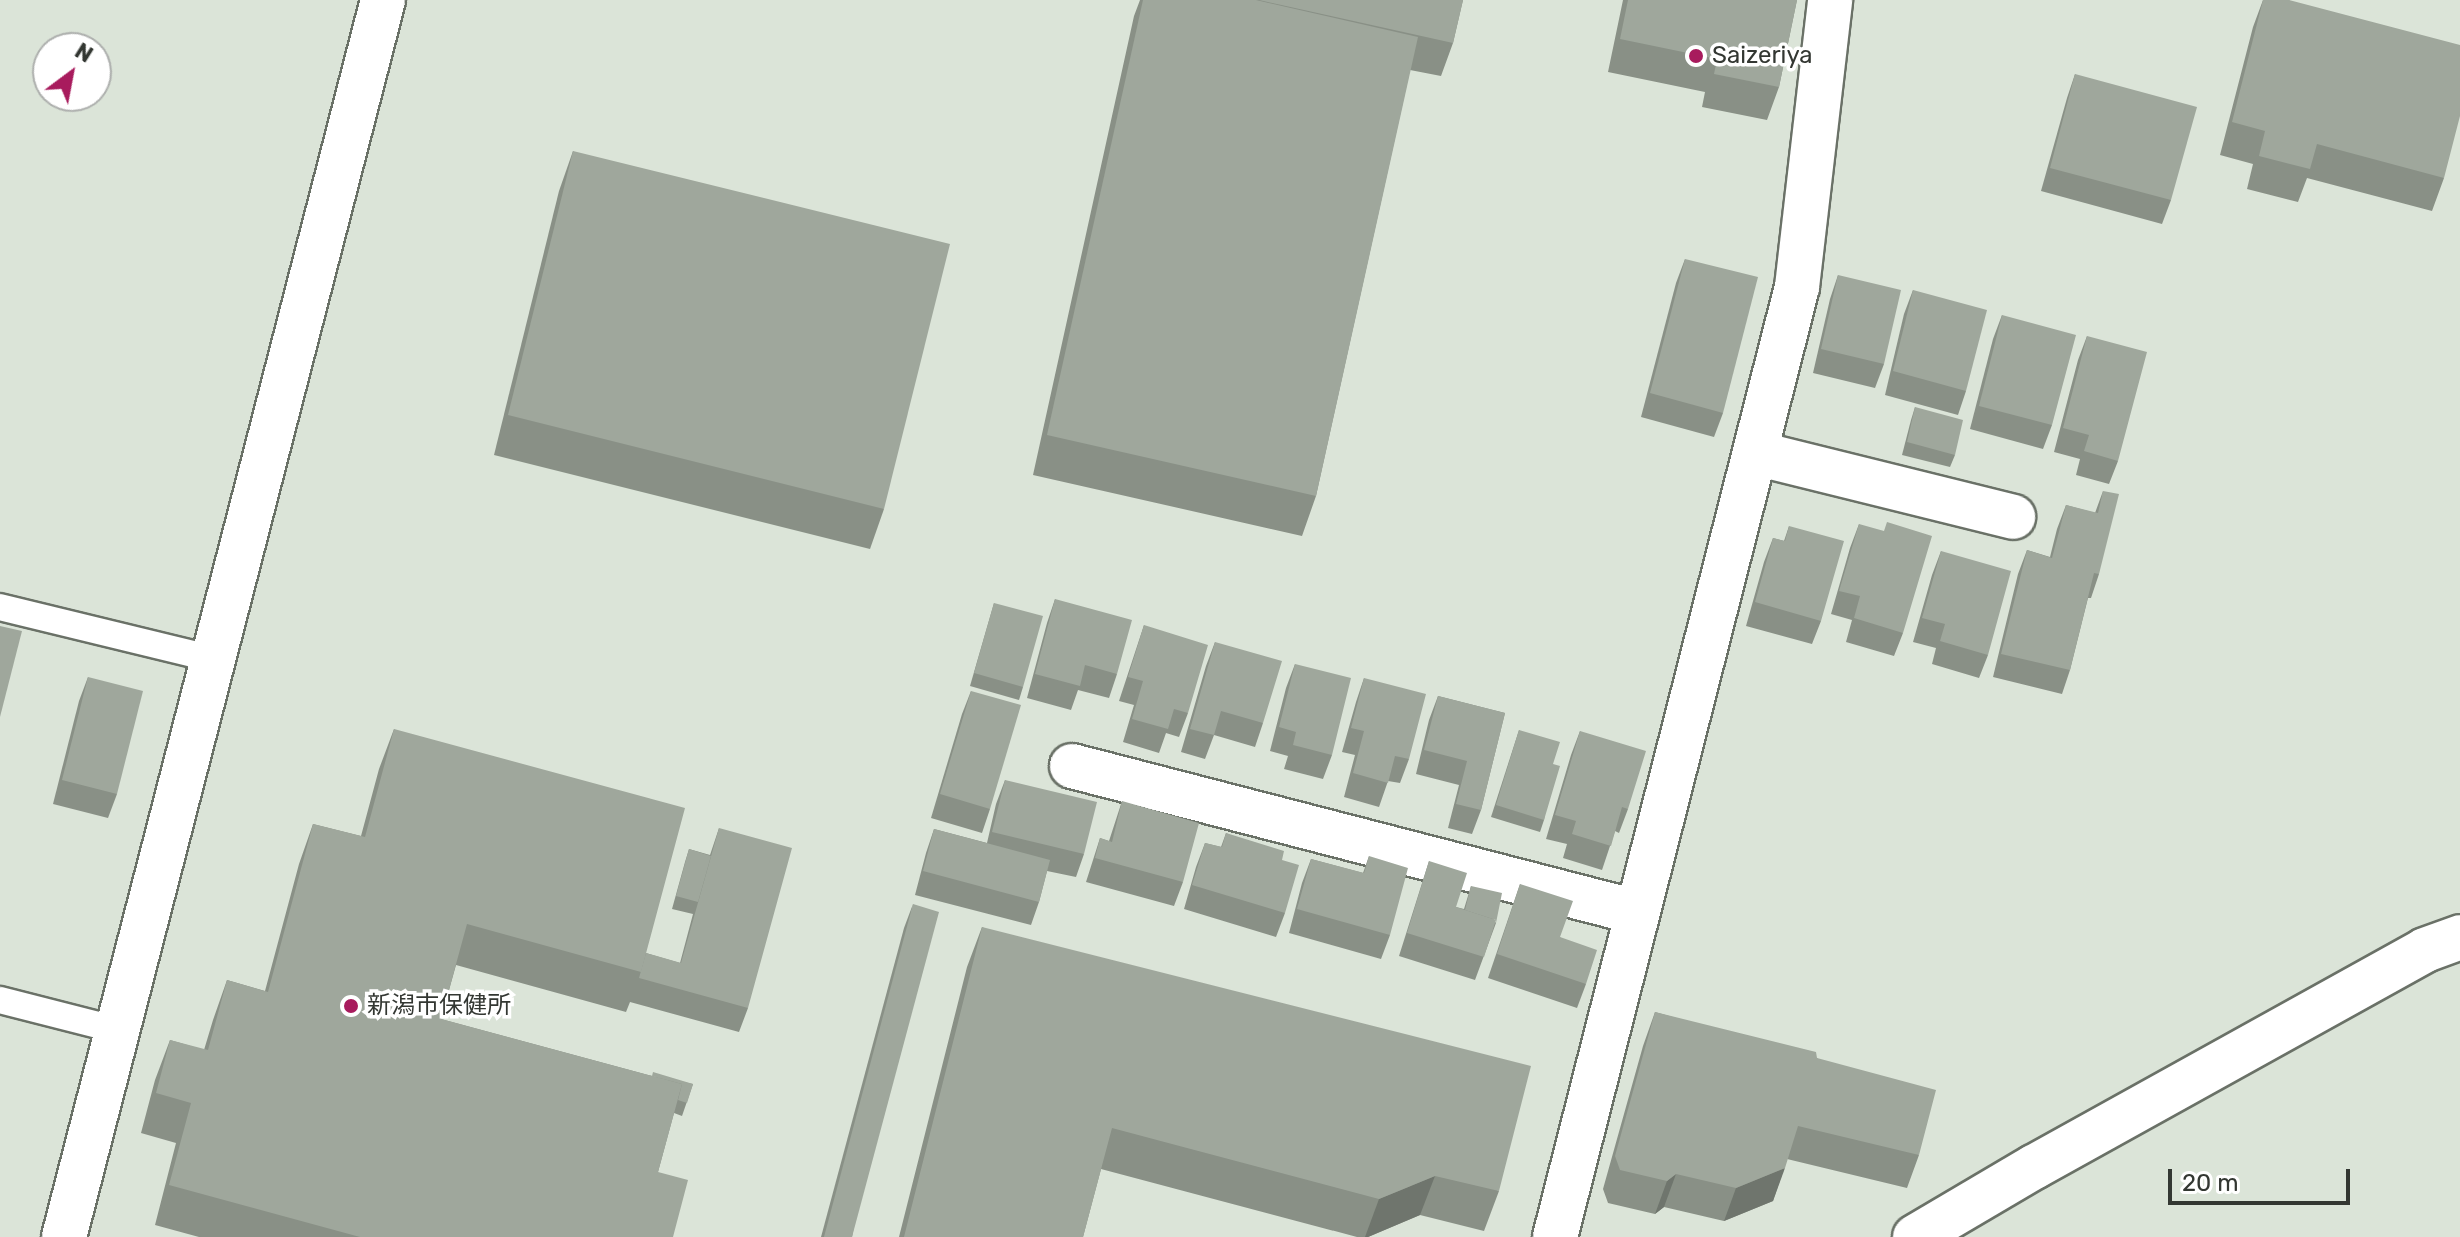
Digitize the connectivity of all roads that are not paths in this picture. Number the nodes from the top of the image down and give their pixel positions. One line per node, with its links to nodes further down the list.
1 (383, 0): 6 (street)
2 (1830, 0): 3 (street)
3 (1755, 453): 4 (street); 8 (street)
4 (2013, 517)
5 (0, 607): 6 (lane)
6 (213, 659): 11 (street)
7 (1072, 766): 8 (street)
8 (1636, 912): 13 (street)
9 (2460, 937): 14 (street)
10 (0, 1000): 11 (lane)
11 (118, 1030): 12 (street)
12 (64, 1237)
13 (1555, 1237)
14 (1915, 1237)

